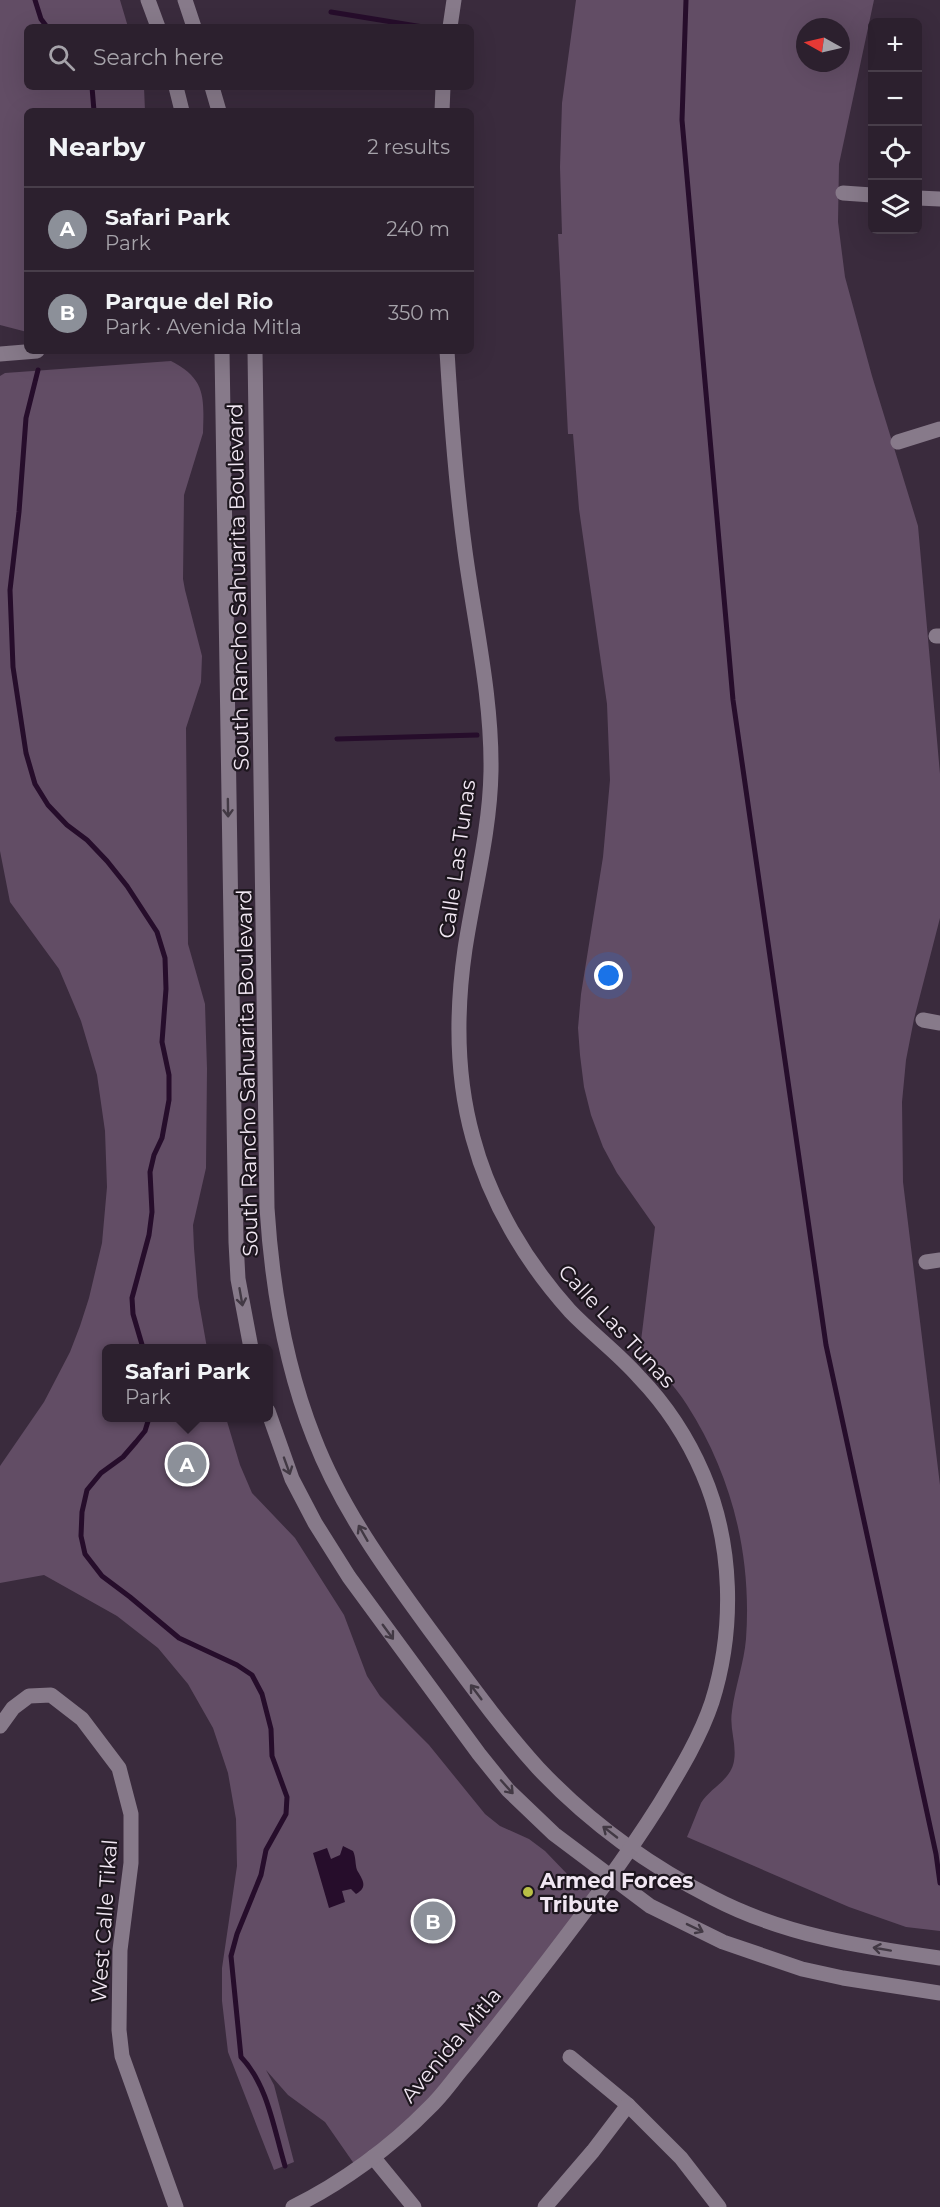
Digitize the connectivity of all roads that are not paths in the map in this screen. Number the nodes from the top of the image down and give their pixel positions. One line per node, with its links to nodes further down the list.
1 (148, 0): 4 (street)
2 (185, 0): 5 (street)
3 (454, 0): 6 (street)
4 (157, 24)
5 (193, 24)
6 (450, 24)
7 (177, 90): 10 (street)
8 (213, 90): 11 (street)
9 (443, 90): 12 (street)
10 (181, 108)
11 (218, 108)
12 (442, 108)
13 (843, 193): 14 (street)
14 (868, 195)
15 (922, 198): 16 (street)
16 (940, 199)
17 (24, 352): 18 (street)
18 (0, 354)
19 (222, 354): 26 (street, South Rancho Sahuarita Boulevard, one-way to 26)
20 (255, 354): 29 (street, South Rancho Sahuarita Boulevard, one-way to 20)
21 (447, 354): 29 (street, Calle Las Tunas)
22 (940, 429): 23 (street)
23 (898, 442)
24 (922, 1020): 25 (street)
25 (940, 1023)
26 (250, 1344)
27 (272, 1422): 30 (street, one-way to 30)
28 (0, 1726): 36 (street, West Calle Tikal)
29 (631, 1849): 30 (street, Calle Las Tunas); 31 (street, South Rancho Sahuarita Boulevard, one-way to 29)
30 (610, 1878): 32 (street, one-way to 32); 35 (street, Avenida Mitla)
31 (940, 1958)
32 (940, 1993)
33 (570, 2057): 34 (street)
34 (628, 2105): 39 (street); 40 (street)
35 (373, 2157): 37 (street, Avenida Mitla); 38 (street)
36 (176, 2207)
37 (293, 2207)
38 (414, 2207)
39 (545, 2207)
40 (719, 2207)

